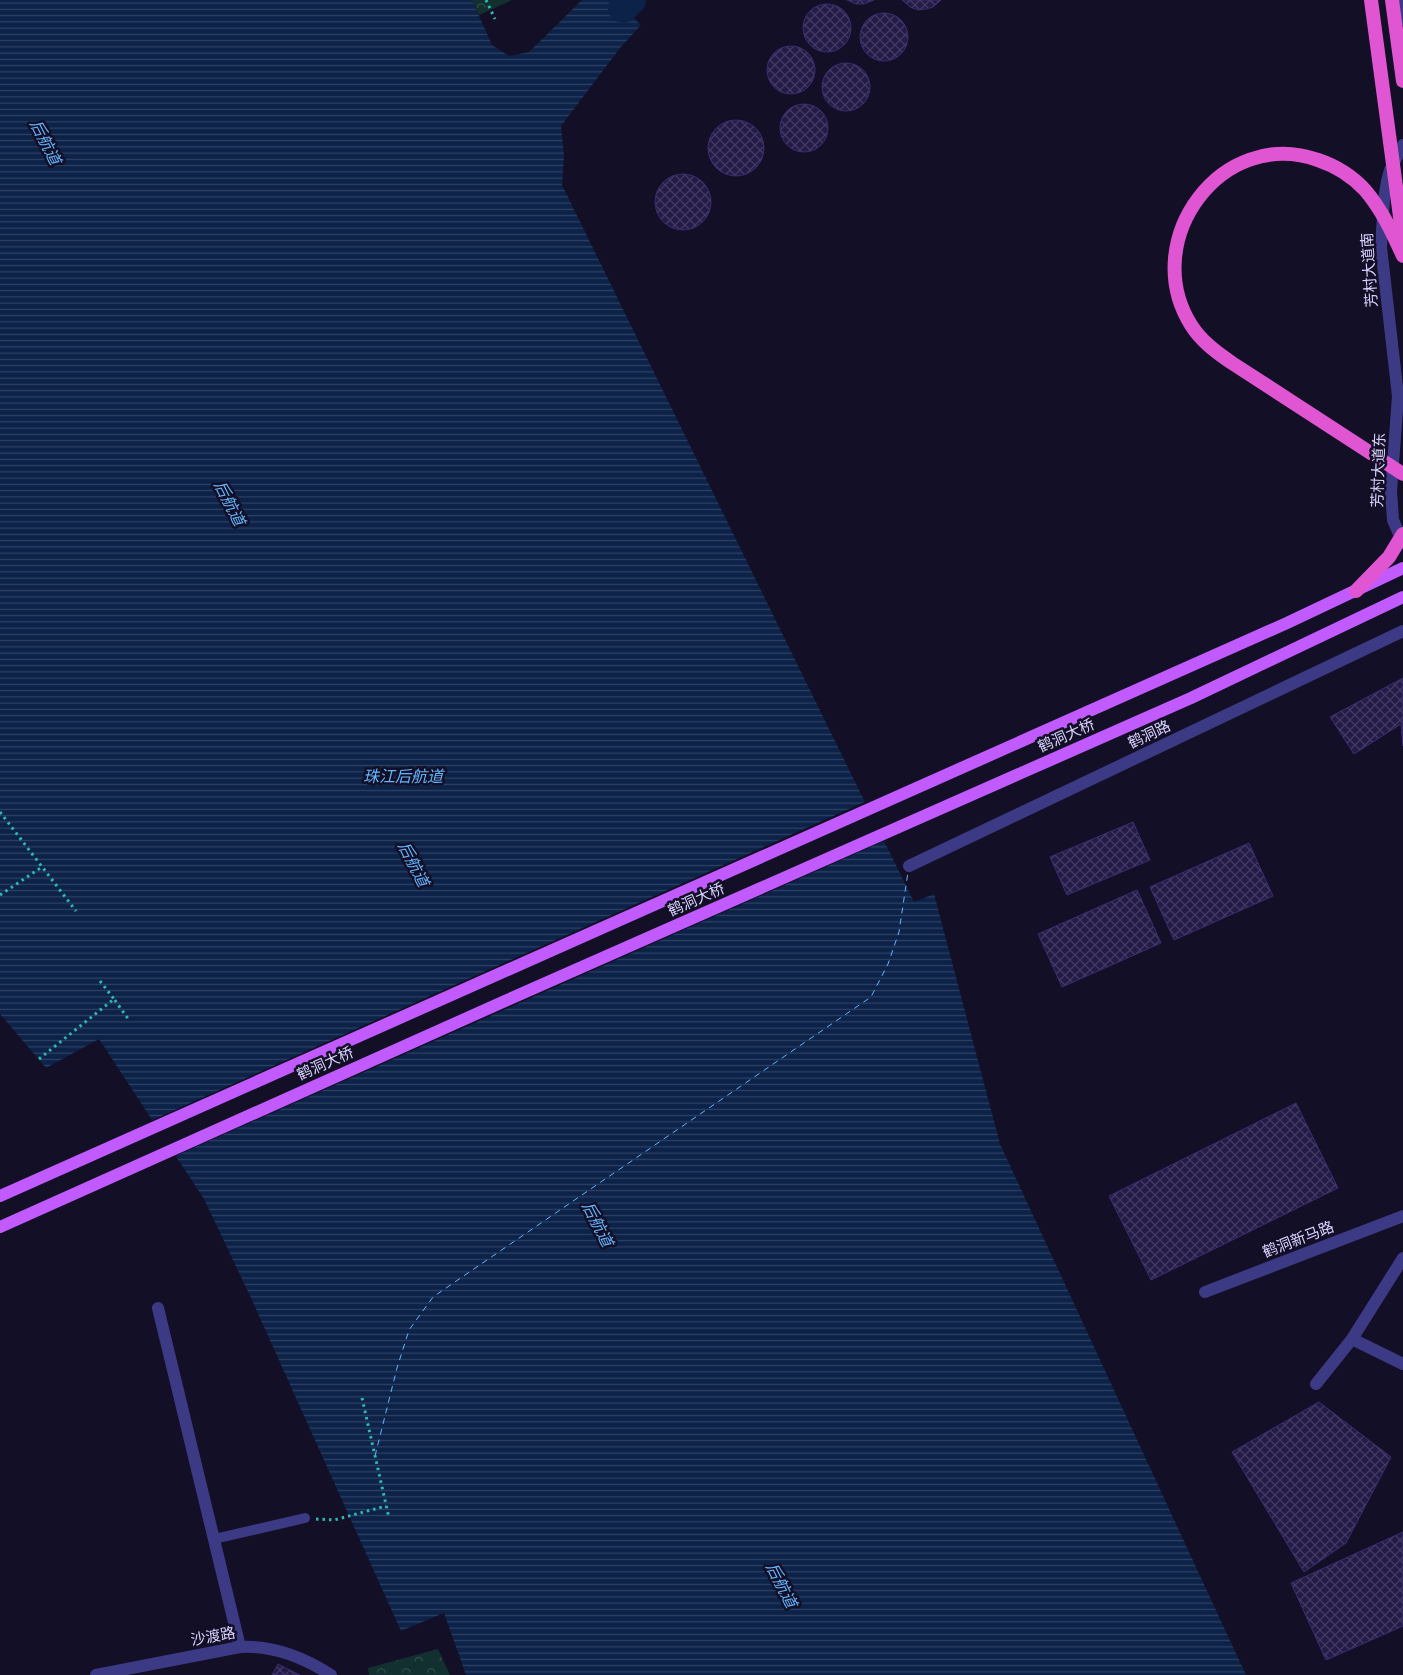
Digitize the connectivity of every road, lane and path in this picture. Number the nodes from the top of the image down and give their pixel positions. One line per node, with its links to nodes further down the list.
1 (486, 0): 5 (path)
2 (1371, 0): 9 (highway, bridge)
3 (1392, 0): 7 (highway)
4 (1399, 0): 6 (street)
5 (495, 19)
6 (1403, 19)
7 (1403, 81)
8 (1403, 145): 11 (street, 芳村大道南)
9 (1403, 239)
10 (1403, 256): 12 (highway, bridge)
11 (1400, 396): 14 (street, 芳村大道东)
12 (1403, 474)
13 (1403, 534): 16 (highway, bridge)
14 (1403, 543)
15 (1403, 568): 16 (main road, 鹤洞大桥, bridge)
16 (1356, 591): 28 (main road, 鹤洞大桥, bridge)
17 (1403, 597): 30 (main road, 鹤洞大桥, bridge)
18 (1403, 632): 20 (street, 鹤洞路)
19 (0, 812): 21 (path)
20 (909, 866)
21 (42, 867): 22 (path); 23 (path)
22 (0, 895)
23 (76, 911)
24 (100, 981): 25 (path)
25 (114, 999): 26 (path); 27 (path)
26 (130, 1020)
27 (39, 1059)
28 (0, 1196)
29 (1403, 1216): 32 (street, 鹤洞新马路)
30 (0, 1227)
31 (1403, 1258): 34 (street)
32 (1205, 1292)
33 (158, 1308): 42 (street)
34 (1352, 1339): 35 (street); 36 (street)
35 (1403, 1364)
36 (1316, 1384)
37 (362, 1398): 38 (path)
38 (386, 1506): 40 (path); 41 (path)
39 (305, 1518): 42 (lane)
40 (389, 1518)
41 (334, 1520)
42 (214, 1539): 43 (street)
43 (240, 1647): 44 (street, 沙渡路); 45 (street, 沙渡路)
44 (96, 1675)
45 (331, 1675)

